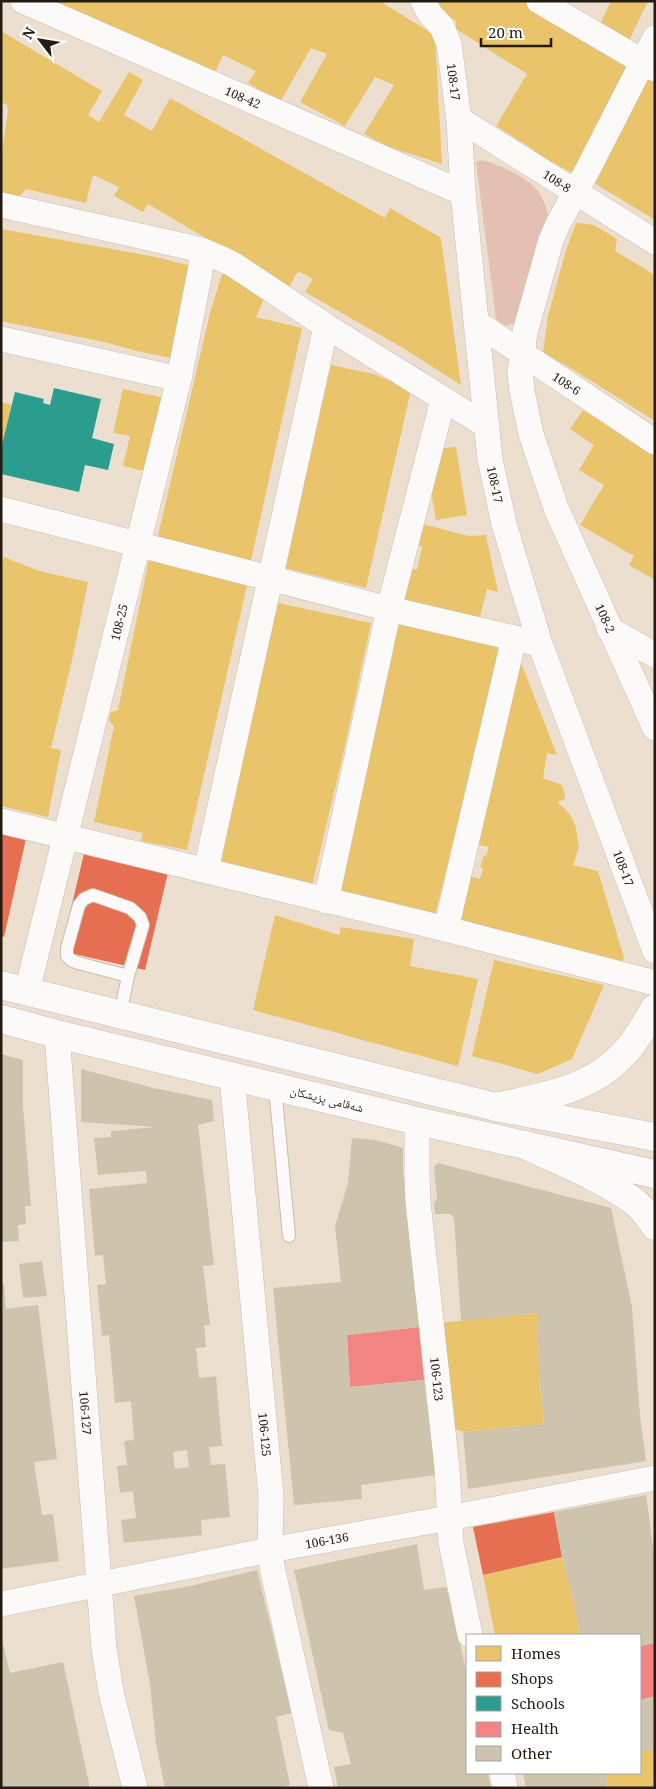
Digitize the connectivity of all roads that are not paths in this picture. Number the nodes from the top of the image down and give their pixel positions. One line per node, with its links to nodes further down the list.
1 (23, 1): 8 (street, 108-42)
2 (423, 1): 6 (street, 108-17)
3 (539, 1): 5 (street)
4 (655, 38): 5 (street, 108-2)
5 (649, 65): 7 (street, 108-2)
6 (460, 119): 7 (street, 108-8); 8 (street, 108-17)
7 (576, 192): 10 (street, 108-8); 15 (street, 108-2)
8 (463, 193): 12 (street, 108-17)
9 (1, 205): 11 (street)
10 (655, 242)
11 (204, 251): 13 (street); 16 (street, 108-25)
12 (477, 323): 15 (street, 108-6); 18 (street, 108-17)
13 (326, 326): 17 (street); 22 (street)
14 (1, 339): 16 (street)
15 (521, 354): 19 (street, 108-6); 24 (street, 108-2)
16 (179, 379): 21 (street, 108-25)
17 (443, 400): 18 (street); 23 (street)
18 (487, 426): 26 (street, 108-17)
19 (655, 442)
20 (2, 511): 21 (street)
21 (138, 544): 22 (street); 30 (street, 108-25)
22 (270, 578): 23 (street); 31 (street)
23 (389, 609): 25 (street); 32 (street)
24 (609, 629): 27 (street); 28 (street, 108-2)
25 (514, 638): 26 (street); 33 (street)
26 (540, 644): 34 (street, 108-17)
27 (655, 655)
28 (655, 728)
29 (1, 821): 30 (street)
30 (66, 837): 31 (street); 38 (street, 108-25)
31 (206, 870): 32 (street)
32 (326, 900): 33 (street)
33 (446, 929): 36 (street)
34 (655, 951)
35 (128, 976): 35 (lane); 40 (lane)
36 (655, 983)
37 (1, 985): 38 (main road)
38 (27, 991): 40 (main road)
39 (655, 1008): 45 (main road)
40 (120, 1015): 45 (main road)
41 (1, 1019): 42 (main road, شەقامی پزیشکان)
42 (57, 1034): 43 (main road, شەقامی پزیشکان); 55 (street, 106-127)
43 (232, 1076): 44 (main road, شەقامی پزیشکان); 54 (street, 106-125)
44 (275, 1087): 46 (main road, شەقامی پزیشکان); 51 (lane)
45 (496, 1107): 47 (main road)
46 (418, 1121): 48 (main road, شەقامی پزیشکان); 53 (street, 106-123)
47 (655, 1137)
48 (525, 1145): 49 (main road, شەقامی پزیشکان); 50 (main road)
49 (655, 1174)
50 (655, 1226)
51 (288, 1236)
52 (655, 1478): 53 (street, 106-136)
53 (449, 1518): 54 (street, 106-136); 57 (street, 106-123)
54 (270, 1550): 55 (street, 106-136); 60 (street, 106-125)
55 (99, 1585): 56 (street, 106-136); 59 (street, 106-127)
56 (1, 1604)
57 (470, 1634)
58 (502, 1774): 61 (street)
59 (135, 1788)
60 (321, 1788)
61 (505, 1788)

